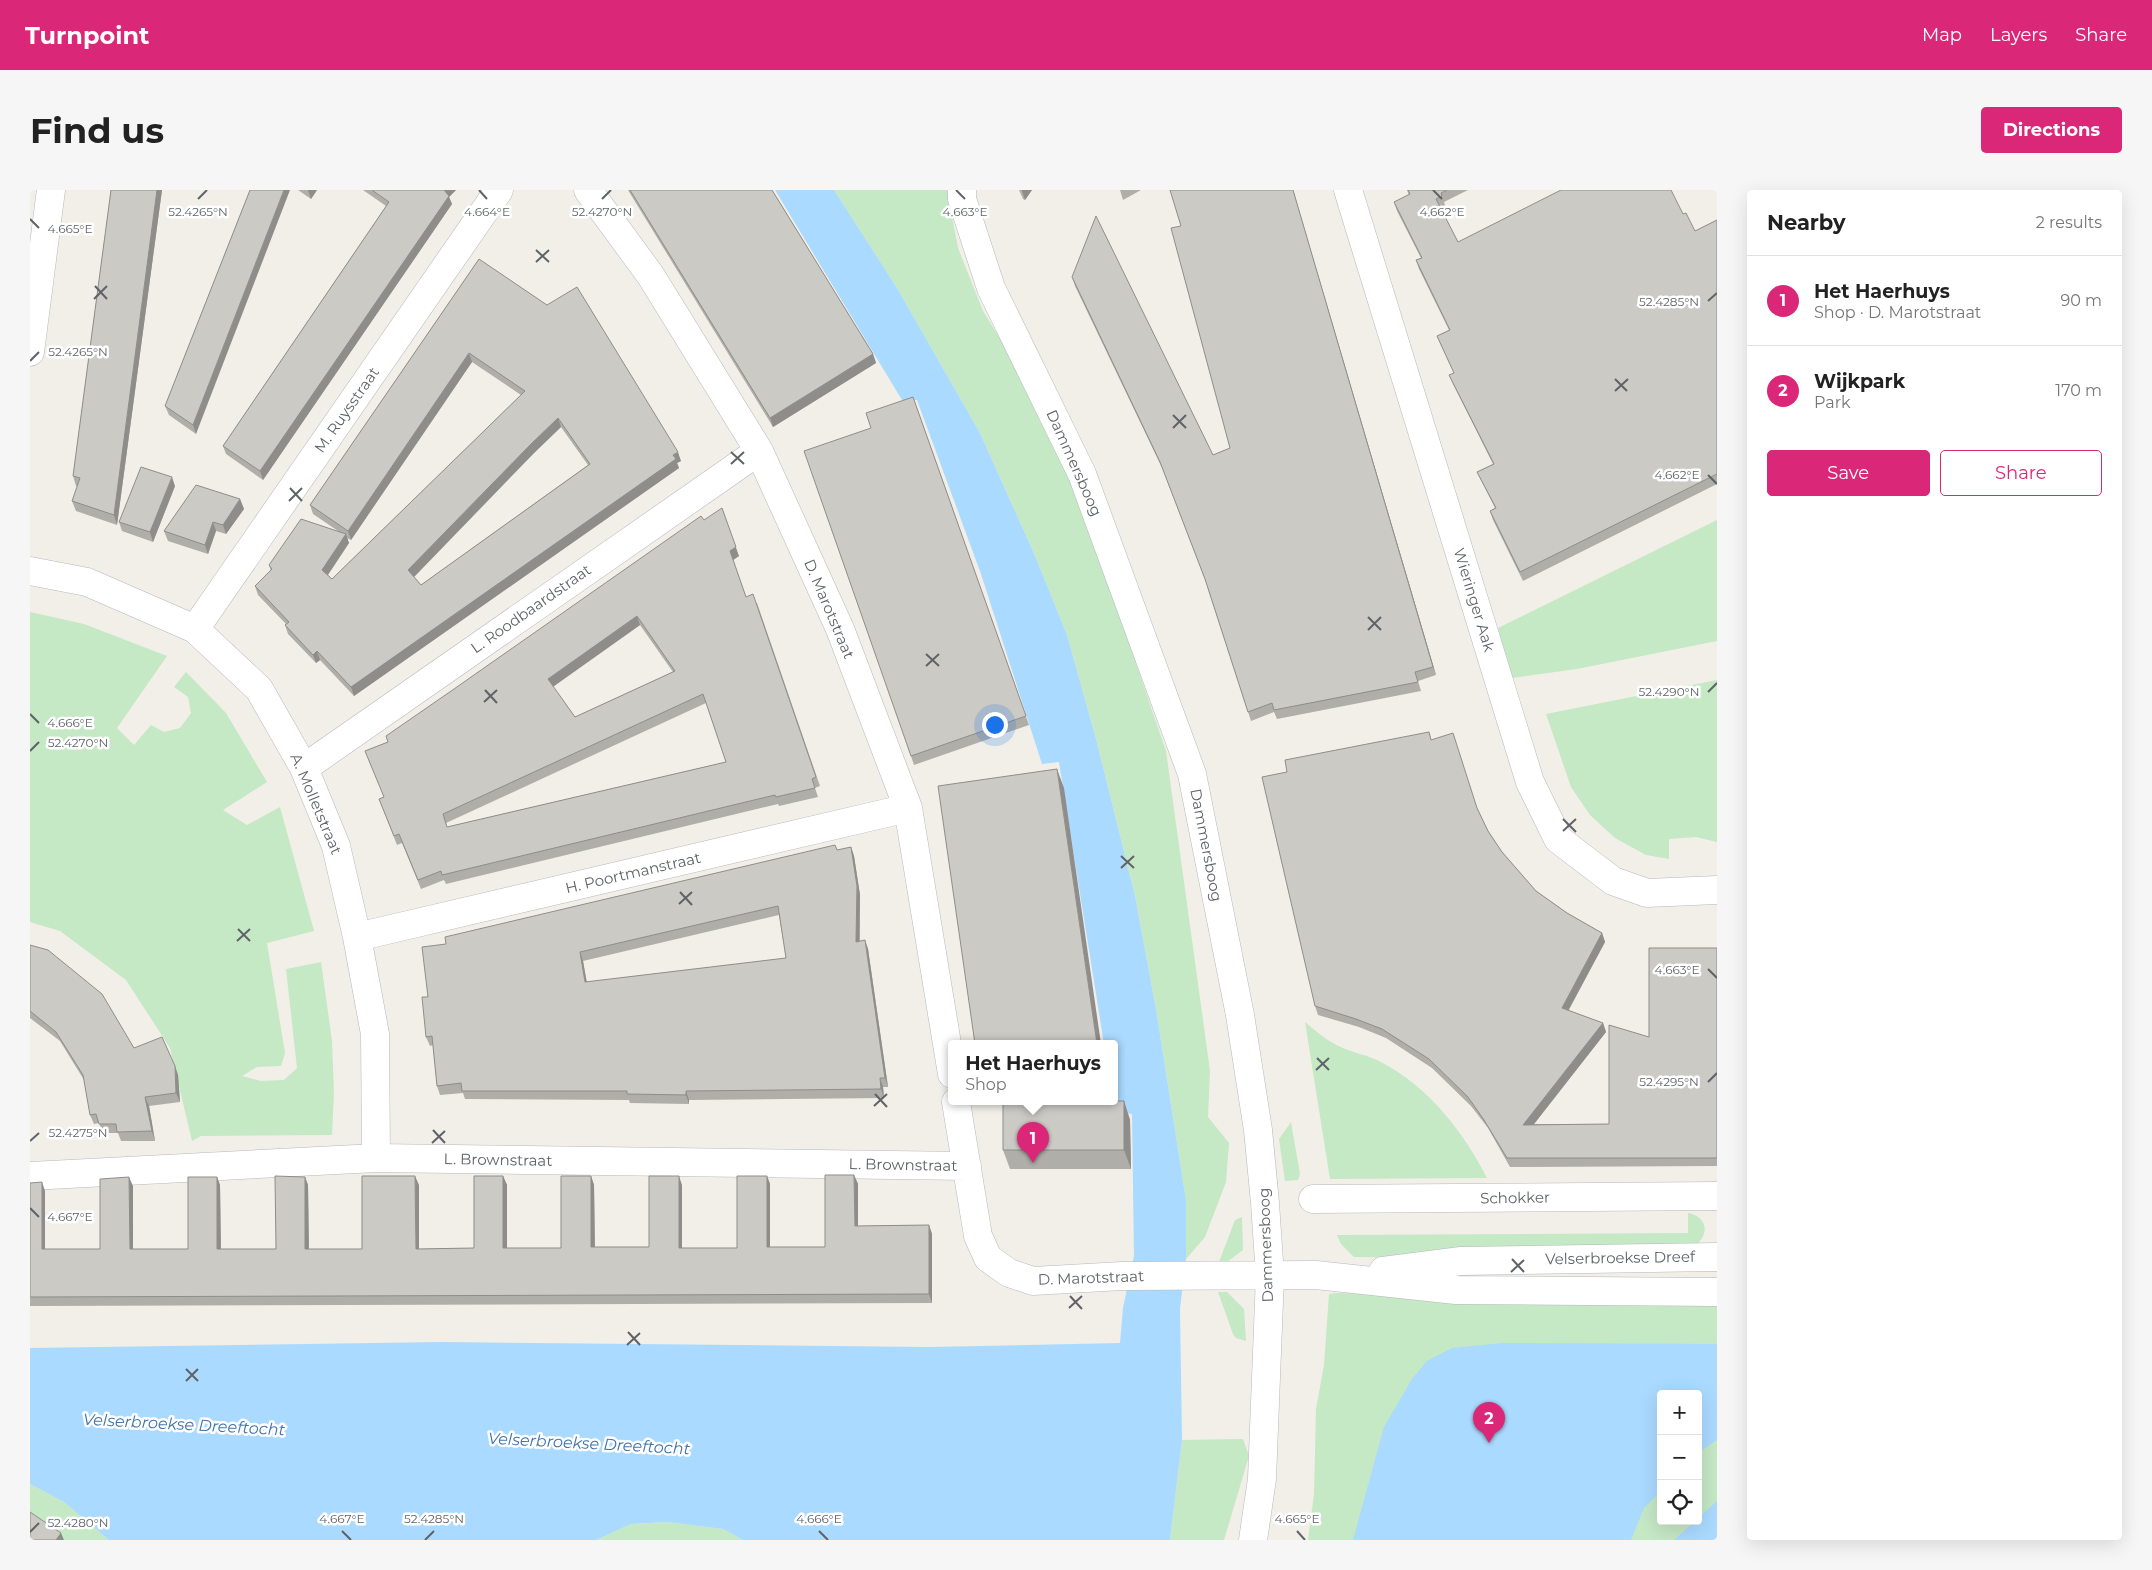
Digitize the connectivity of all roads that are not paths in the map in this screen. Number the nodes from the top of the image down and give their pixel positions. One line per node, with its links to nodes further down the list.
1 (51, 190): 6 (street)
2 (499, 190): 9 (street, M. Ruysstraat)
3 (588, 190): 7 (street, D. Marotstraat)
4 (962, 190): 22 (street, Dammersboog)
5 (1348, 190): 12 (street, Wieringer Aak)
6 (30, 352)
7 (759, 450): 10 (street, L. Roodbaardstraat); 11 (street, D. Marotstraat)
8 (30, 571): 9 (street, A. Molletstraat)
9 (195, 630): 10 (street, A. Molletstraat)
10 (304, 768): 13 (street, A. Molletstraat)
11 (908, 808): 13 (street, H. Poortmanstraat); 14 (street, D. Marotstraat)
12 (1717, 890)
13 (357, 937): 16 (street, A. Molletstraat)
14 (948, 1050)
15 (957, 1105): 17 (street, D. Marotstraat)
16 (376, 1158): 17 (street, L. Brownstraat); 18 (street, L. Brownstraat)
17 (967, 1166): 22 (street, D. Marotstraat)
18 (30, 1176)
19 (1717, 1196): 20 (street, Schokker)
20 (1313, 1199)
21 (1717, 1257): 23 (street, Velserbroekse Dreef)
22 (1270, 1276): 23 (street, Velserbroekse Dreef); 25 (street, Dammersboog)
23 (1344, 1277): 24 (street, Velserbroekse Dreef)
24 (1717, 1292)
25 (1253, 1540)

